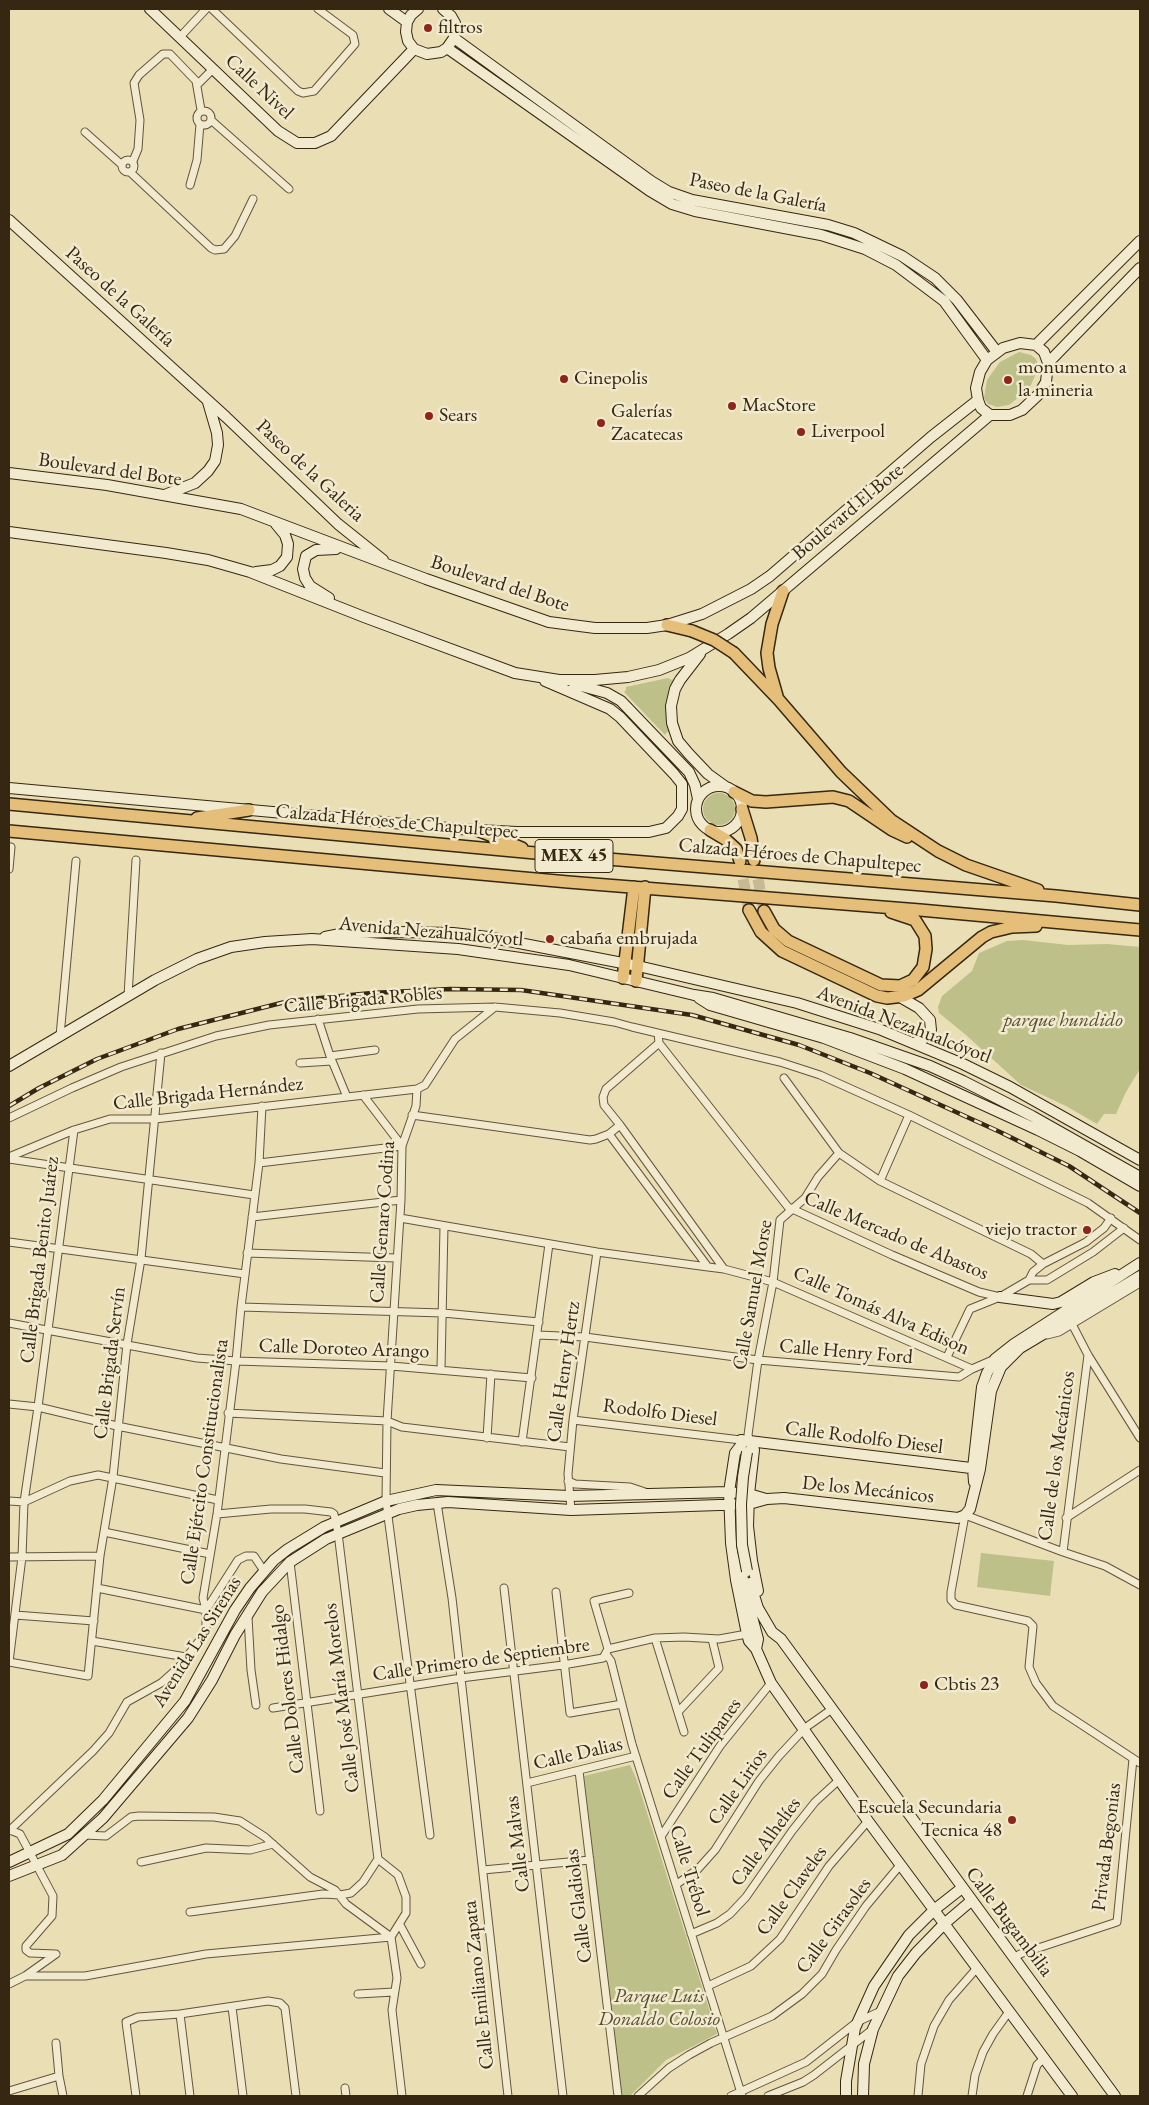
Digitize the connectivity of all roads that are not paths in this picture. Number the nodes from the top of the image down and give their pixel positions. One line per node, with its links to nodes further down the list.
1 (150, 9): 9 (main road, Calle Nivel)
2 (206, 9): 9 (street)
3 (212, 9): 4 (street)
4 (318, 9)
5 (389, 9): 8 (main road)
6 (417, 9): 8 (main road)
7 (443, 9): 10 (main road)
8 (407, 22): 11 (main road)
9 (180, 37): 13 (main road, Calle Nivel)
10 (454, 38): 12 (main road); 29 (main road, Paseo de la Galería)
11 (414, 48): 12 (main road); 13 (main road, Calle Nivel)
12 (447, 48): 30 (main road, Paseo de la Galería)
13 (212, 69): 14 (street)
14 (198, 84): 15 (street); 19 (street)
15 (202, 110): 16 (street); 17 (street)
16 (211, 120): 17 (street); 23 (street)
17 (200, 124): 22 (street)
18 (85, 132): 20 (street)
19 (133, 161): 20 (street); 21 (street)
20 (122, 165): 21 (street)
21 (130, 172): 24 (street)
22 (190, 185)
23 (288, 189)
24 (253, 200)
25 (9, 220): 33 (main road, Paseo de la Galería)
26 (1140, 241): 28 (main road)
27 (1140, 268): 31 (main road)
28 (1036, 345): 29 (main road); 31 (main road)
29 (997, 352): 30 (main road)
30 (987, 360): 32 (main road)
31 (1048, 363): 34 (main road)
32 (978, 400): 34 (main road); 44 (main road, Boulevard del Bote)
33 (208, 401): 36 (main road); 40 (main road, Paseo de la Galeria)
34 (990, 415): 42 (main road, Boulevard El Bote)
35 (9, 473): 36 (main road, Boulevard del Bote)
36 (164, 495): 37 (main road, Boulevard del Bote)
37 (274, 522): 39 (main road, Boulevard del Bote); 41 (main road)
38 (9, 532): 41 (main road)
39 (344, 549): 40 (main road, Boulevard del Bote); 43 (main road)
40 (390, 565): 44 (main road, Boulevard del Bote)
41 (250, 572): 43 (main road)
42 (783, 590): 45 (main road, Boulevard El Bote); 48 (main road)
43 (349, 611): 46 (main road)
44 (667, 625): 48 (main road, bridge)
45 (706, 649): 47 (main road); 50 (main road)
46 (535, 677): 47 (main road); 53 (main road)
47 (559, 680): 51 (main road)
48 (779, 700): 61 (main road)
49 (9, 788): 55 (main road)
50 (730, 790): 51 (main road); 54 (main road); 61 (main road)
51 (697, 800): 53 (main road); 59 (main road)
52 (9, 804): 56 (main road, Calzada Héroes de Chapultepec / MEX 45)
53 (682, 809): 58 (main road)
54 (742, 809): 59 (main road); 64 (main road)
55 (250, 810): 56 (main road); 58 (main road)
56 (178, 820): 62 (main road, Calzada Héroes de Chapultepec / MEX 45)
57 (9, 830): 68 (main road, MEX 45)
58 (477, 830): 62 (main road)
59 (710, 830): 66 (main road)
60 (10, 847): 67 (street)
61 (938, 851): 69 (main road)
62 (535, 853): 69 (main road, Calzada Héroes de Chapultepec / MEX 45)
63 (136, 860): 84 (street)
64 (754, 860)
65 (76, 861): 89 (street)
66 (740, 861)
67 (9, 869)
68 (639, 887): 71 (main road, MEX 45); 77 (main road); 78 (main road)
69 (1056, 896): 70 (main road, Calzada Héroes de Chapultepec / MEX 45)
70 (1140, 905)
71 (875, 906): 73 (main road); 74 (main road, MEX 45)
72 (749, 910): 85 (main road)
73 (764, 911)
74 (1080, 924): 75 (main road, MEX 45); 85 (main road)
75 (1140, 930)
76 (312, 939): 77 (main road, Avenida Nezahualcóyotl); 80 (main road, Avenida Nezahualcóyotl); 84 (main road, Avenida Nezahualcóyotl)
77 (625, 964): 78 (main road, Avenida Nezahualcóyotl); 80 (main road)
78 (638, 966): 79 (main road, Avenida Nezahualcóyotl); 81 (main road)
79 (672, 973): 82 (main road); 91 (main road, Avenida Nezahualcóyotl)
80 (623, 978): 81 (main road, Avenida Nezahualcóyotl)
81 (636, 981): 82 (main road, Avenida Nezahualcóyotl)
82 (669, 989): 83 (main road, Avenida Nezahualcóyotl)
83 (694, 995): 115 (main road, Avenida Nezahualcóyotl); 118 (main road, Avenida Nezahualcóyotl)
84 (128, 996): 89 (main road, Avenida Nezahualcóyotl)
85 (900, 997): 91 (main road)
86 (495, 1007): 87 (street, Calle Brigada Robles); 88 (street, Calle Brigada Robles); 98 (street)
87 (318, 1019): 93 (street, Calle Brigada Robles); 94 (street)
88 (658, 1033): 90 (street); 103 (street, Calle Brigada Robles)
89 (60, 1036): 96 (main road, Avenida Nezahualcóyotl)
90 (659, 1043): 106 (street); 121 (street, Calle Mercado de Abastos)
91 (914, 1043): 112 (main road, Avenida Nezahualcóyotl)
92 (375, 1050): 94 (street)
93 (161, 1053): 104 (street, Calle Brigada Robles); 105 (street, Calle Brigada Servín)
94 (331, 1059): 95 (street); 100 (street)
95 (300, 1063)
96 (9, 1066)
97 (784, 1078): 110 (street)
98 (417, 1089): 99 (street, Calle Brigada Hernández); 102 (street, Calle Genaro Codina)
99 (363, 1095): 100 (street, Calle Brigada Hernández); 109 (street)
100 (347, 1097): 101 (street, Calle Brigada Hernández)
101 (262, 1106): 105 (street, Calle Brigada Hernández); 113 (street, Calle Ejército Constitucionalista)
102 (412, 1115): 108 (street); 109 (street, Calle Genaro Codina)
103 (909, 1116): 117 (street); 124 (street, Calle Brigada Robles)
104 (9, 1118)
105 (155, 1119): 107 (street, Calle Brigada Hernández); 116 (street, Calle Brigada Servín)
106 (620, 1125): 108 (street); 138 (street)
107 (74, 1130): 111 (street, Calle Brigada Hernández); 114 (street, Calle Brigada Benito Juárez)
108 (609, 1134): 137 (street)
109 (402, 1146): 113 (street); 120 (street, Calle Genaro Codina)
110 (839, 1152): 117 (street); 121 (street, Calle Samuel Morse)
111 (9, 1158): 114 (street)
112 (1140, 1160)
113 (259, 1163): 119 (street, Calle Ejército Constitucionalista)
114 (68, 1168): 116 (street); 130 (street, Calle Brigada Benito Juárez)
115 (1140, 1177)
116 (148, 1179): 119 (street); 134 (street, Calle Brigada Servín)
117 (880, 1181): 135 (street)
118 (1140, 1186)
119 (254, 1195): 122 (street, Calle Ejército Constitucionalista)
120 (402, 1200): 122 (street); 123 (street, Calle Genaro Codina)
121 (791, 1208): 142 (street, Calle Samuel Morse); 144 (street, Calle Mercado de Abastos)
122 (252, 1217): 132 (street, Calle Ejército Constitucionalista)
123 (400, 1218): 125 (street, Calle Tomás Alva Edison); 133 (street, Calle Genaro Codina)
124 (1111, 1218): 126 (street, Calle Brigada Robles); 135 (street)
125 (444, 1226): 129 (street, Calle Tomás Alva Edison); 147 (street)
126 (1124, 1228): 127 (street, Calle Brigada Robles); 141 (street)
127 (1140, 1240)
128 (9, 1242): 130 (street)
129 (549, 1244): 131 (street, Calle Tomás Alva Edison); 148 (street)
130 (59, 1247): 134 (street); 151 (street, Calle Brigada Benito Juárez)
131 (597, 1252): 137 (street, Calle Tomás Alva Edison); 154 (street, Calle Henry Hertz)
132 (248, 1253): 133 (street); 139 (street, Calle Ejército Constitucionalista)
133 (396, 1258): 146 (street, Calle Genaro Codina)
134 (141, 1259): 139 (street); 155 (street, Calle Brigada Servín)
135 (1043, 1264): 141 (street)
136 (1137, 1264): 144 (main road); 160 (main road)
137 (708, 1267): 138 (street, Calle Tomás Alva Edison)
138 (724, 1269): 142 (street, Calle Tomás Alva Edison)
139 (245, 1274): 145 (street, Calle Ejército Constitucionalista)
140 (1140, 1276): 153 (main road)
141 (1029, 1280): 144 (street)
142 (774, 1282): 157 (street, Calle Tomás Alva Edison); 158 (street, Calle Samuel Morse)
143 (1140, 1283): 150 (street)
144 (1000, 1297): 157 (street)
145 (241, 1307): 146 (street); 159 (street, Calle Ejército Constitucionalista)
146 (392, 1312): 147 (street); 161 (street, Calle Genaro Codina)
147 (443, 1313): 148 (street); 162 (street)
148 (539, 1322): 152 (street)
149 (9, 1323): 151 (street, Calle Doroteo Arango)
150 (1072, 1324): 153 (street); 156 (street)
151 (48, 1329): 155 (street, Calle Doroteo Arango); 167 (street, Calle Brigada Benito Juárez)
152 (537, 1335): 154 (street, Calle Henry Ford); 165 (street)
153 (1040, 1336): 160 (main road)
154 (584, 1337): 158 (street, Calle Henry Ford); 169 (street, Calle Henry Hertz)
155 (127, 1344): 159 (street, Calle Doroteo Arango); 171 (street, Calle Brigada Servín)
156 (1088, 1355): 173 (street); 197 (street, Calle de los Mecánicos)
157 (947, 1357): 163 (street, Calle Tomás Alva Edison)
158 (758, 1360): 163 (street, Calle Henry Ford); 175 (street, Calle Samuel Morse)
159 (236, 1361): 161 (street, Calle Doroteo Arango); 168 (street, Calle Ejército Constitucionalista)
160 (1000, 1361): 163 (street, Calle Tomás Alva Edison); 178 (main road)
161 (390, 1366): 162 (street, Calle Doroteo Arango); 170 (street, Calle Genaro Codina)
162 (441, 1369): 164 (street, Calle Doroteo Arango)
163 (972, 1369)
164 (491, 1374): 165 (street, Calle Doroteo Arango); 172 (street)
165 (532, 1378): 174 (street)
166 (9, 1404): 167 (street)
167 (38, 1407): 171 (street); 190 (street, Calle Brigada Benito Juárez)
168 (228, 1413): 170 (street); 176 (street, Calle Ejército Constitucionalista)
169 (572, 1420): 175 (street, Rodolfo Diesel); 177 (street, Calle Henry Hertz)
170 (387, 1421): 172 (street); 180 (street, Calle Genaro Codina)
171 (117, 1426): 176 (street); 181 (street, Calle Brigada Servín)
172 (487, 1438): 174 (street)
173 (1140, 1438)
174 (522, 1442): 177 (street)
175 (745, 1443): 178 (main road, Calle Rodolfo Diesel); 183 (main road); 186 (main road); 219 (main road, Calle Samuel Morse, bridge); 220 (main road, Calle Samuel Morse, bridge)
176 (224, 1447): 180 (street); 187 (street, Calle Ejército Constitucionalista)
177 (570, 1448): 182 (street, Calle Henry Hertz)
178 (976, 1468): 196 (main road)
179 (1140, 1470): 197 (street)
180 (385, 1474): 189 (street, Calle Genaro Codina)
181 (113, 1477): 187 (street); 190 (street); 201 (street, Calle Brigada Servín)
182 (568, 1481): 184 (street); 185 (street, Calle Henry Hertz)
183 (730, 1492): 184 (main road, Avenida Las Sirenas); 186 (main road, Avenida Las Sirenas); 192 (main road)
184 (650, 1494): 185 (main road, Avenida Las Sirenas)
185 (569, 1496): 189 (main road, Avenida Las Sirenas); 193 (street, Calle Henry Hertz)
186 (749, 1499): 192 (main road, Avenida Las Sirenas); 196 (main road, De los Mecánicos); 200 (main road)
187 (218, 1500): 195 (street, Calle Ejército Constitucionalista)
188 (9, 1501): 190 (street)
189 (386, 1501): 194 (street, Calle Genaro Codina); 198 (main road, Avenida Las Sirenas)
190 (24, 1502): 207 (street, Calle Brigada Benito Juárez)
191 (436, 1503): 193 (main road, Avenida Las Sirenas); 194 (main road, Avenida Las Sirenas); 230 (street, Calle Emiliano Zapata)
192 (729, 1504): 193 (main road, Avenida Las Sirenas); 199 (main road)
193 (571, 1510)
194 (387, 1513): 202 (main road, Avenida Las Sirenas); 232 (street, Calle Genaro Codina)
195 (217, 1514): 198 (street); 204 (street, Calle Ejército Constitucionalista)
196 (966, 1515): 203 (street, Calle de los Mecánicos); 243 (street)
197 (1066, 1518): 203 (street, Calle de los Mecánicos)
198 (337, 1521): 202 (street, Calle José María Morelos); 209 (main road, Avenida Las Sirenas)
199 (730, 1526): 200 (main road); 220 (main road)
200 (748, 1526): 223 (main road)
201 (104, 1532): 204 (street); 205 (street, Calle Brigada Servín)
202 (338, 1533): 208 (main road, Avenida Las Sirenas); 233 (street, Calle José María Morelos)
203 (1063, 1552): 210 (street)
204 (210, 1554): 215 (street, Calle Ejército Constitucionalista)
205 (100, 1556): 207 (street); 211 (street, Calle Brigada Servín)
206 (9, 1557): 207 (street)
207 (22, 1557): 217 (street, Calle Brigada Benito Juárez)
208 (290, 1562): 216 (main road, Avenida Las Sirenas); 234 (street, Calle Dolores Hidalgo)
209 (264, 1571): 215 (street); 254 (main road, Avenida Las Sirenas)
210 (1140, 1585)
211 (97, 1588): 215 (street); 218 (street, Calle Brigada Servín)
212 (504, 1588): 229 (street, Calle Malvas)
213 (556, 1592): 228 (street)
214 (629, 1593): 225 (street, Calle Trébol)
215 (206, 1610): 226 (street, Calle Ejército Constitucionalista)
216 (248, 1614): 236 (street); 252 (main road, Avenida Las Sirenas)
217 (15, 1615): 218 (street); 227 (street, Calle Brigada Benito Juárez)
218 (94, 1621): 224 (street, Calle Brigada Servín)
219 (767, 1625): 223 (main road, Calle Bugambilia)
220 (751, 1631): 222 (street, Calle Primero de Septiembre); 231 (main road)
221 (655, 1638): 222 (street, Calle Primero de Septiembre); 225 (street, Calle Primero de Septiembre); 239 (street)
222 (712, 1638): 239 (street)
223 (781, 1639): 238 (main road, Calle Bugambilia)
224 (92, 1641): 226 (street); 227 (street, Calle Brigada Servín)
225 (607, 1652): 228 (street, Calle Primero de Septiembre); 235 (street, Calle Trébol)
226 (186, 1657): 249 (street, Calle Ejército Constitucionalista)
227 (9, 1662)
228 (563, 1666): 229 (street, Calle Primero de Septiembre); 235 (street)
229 (514, 1671): 230 (street, Calle Primero de Septiembre); 246 (street, Calle Malvas)
230 (461, 1678): 232 (street, Calle Primero de Septiembre); 262 (street, Calle Emiliano Zapata)
231 (771, 1683): 240 (main road); 251 (street, Calle Tulipanes)
232 (411, 1686): 233 (street, Calle Primero de Septiembre); 250 (street, Calle Genaro Codina)
233 (358, 1695): 234 (street, Calle Primero de Septiembre); 255 (street, Calle José María Morelos)
234 (306, 1704): 237 (street, Calle Primero de Septiembre); 247 (street, Calle Dolores Hidalgo)
235 (622, 1704): 242 (street, Calle Trébol)
236 (256, 1705)
237 (273, 1708)
238 (832, 1709): 240 (street, Calle Lirios); 265 (main road, Calle Bugambilia)
239 (678, 1712): 241 (street)
240 (804, 1728): 245 (main road); 264 (street, Calle Lirios)
241 (684, 1732)
242 (636, 1756): 244 (street, Calle Dalias); 251 (street, Calle Trébol)
243 (1137, 1761): 274 (street, Privada Begonias)
244 (579, 1771): 246 (street, Calle Dalias); 256 (street, Calle Gladiolas)
245 (839, 1780): 248 (main road); 272 (street, Calle Alhelíes)
246 (527, 1783): 259 (street, Calle Malvas)
247 (320, 1811)
248 (868, 1821): 260 (main road); 279 (street, Calle Claveles)
249 (9, 1829): 254 (street)
250 (430, 1835)
251 (662, 1835): 264 (street, Calle Trébol)
252 (84, 1836): 253 (street); 261 (main road, Avenida Las Sirenas)
253 (273, 1844): 258 (street); 266 (street)
254 (31, 1852): 257 (main road, Avenida Las Sirenas); 261 (street)
255 (378, 1859): 266 (street); 271 (street)
256 (590, 1860): 259 (street); 305 (street, Calle Gladiolas)
257 (9, 1862)
258 (141, 1862)
259 (537, 1864): 262 (street); 304 (street, Calle Malvas)
260 (901, 1864): 268 (main road); 288 (street, Calle Girasoles)
261 (37, 1865): 263 (main road, Avenida Las Sirenas); 277 (street)
262 (483, 1870): 303 (street, Calle Emiliano Zapata)
263 (9, 1876)
264 (677, 1884): 272 (street, Calle Trébol)
265 (962, 1888): 267 (main road, Calle Bugambilia); 268 (main road)
266 (340, 1895): 269 (street); 273 (street)
267 (971, 1901): 270 (main road); 274 (main road, Calle Bugambilia)
268 (934, 1910): 270 (main road); 286 (main road)
269 (190, 1912)
270 (944, 1924): 276 (main road); 283 (main road)
271 (400, 1925): 273 (street); 275 (street)
272 (692, 1934): 279 (street, Calle Trébol)
273 (390, 1938): 277 (street); 280 (street)
274 (1014, 1958): 315 (main road, Calle Bugambilia)
275 (421, 1964)
276 (977, 1968): 284 (main road); 311 (street)
277 (24, 1976): 278 (street)
278 (9, 1984)
279 (708, 1986): 288 (street, Calle Trébol)
280 (394, 1992): 281 (street); 302 (street)
281 (358, 1994)
282 (232, 2007): 285 (street); 299 (street); 300 (street)
283 (881, 2011): 286 (street); 287 (main road)
284 (1008, 2013): 291 (main road); 312 (street)
285 (180, 2014): 297 (street); 298 (street)
286 (857, 2022): 290 (main road); 295 (street)
287 (873, 2028): 290 (street); 310 (main road)
288 (724, 2038): 295 (street, Calle Trébol); 306 (street, Calle Girasoles)
289 (56, 2043): 292 (street)
290 (852, 2044): 308 (street); 309 (main road)
291 (1044, 2058): 313 (street); 314 (main road)
292 (60, 2076): 294 (street); 296 (street)
293 (345, 2088): 301 (street)
294 (9, 2091)
295 (741, 2094): 307 (street)
296 (63, 2096)
297 (136, 2096)
298 (190, 2096)
299 (243, 2096)
300 (296, 2096)
301 (346, 2096)
302 (402, 2096)
303 (508, 2096)
304 (563, 2096)
305 (618, 2096)
306 (638, 2096)
307 (731, 2096)
308 (768, 2096)
309 (846, 2096)
310 (863, 2096)
311 (918, 2096)
312 (972, 2096)
313 (1028, 2096)
314 (1072, 2096)
315 (1114, 2096)

